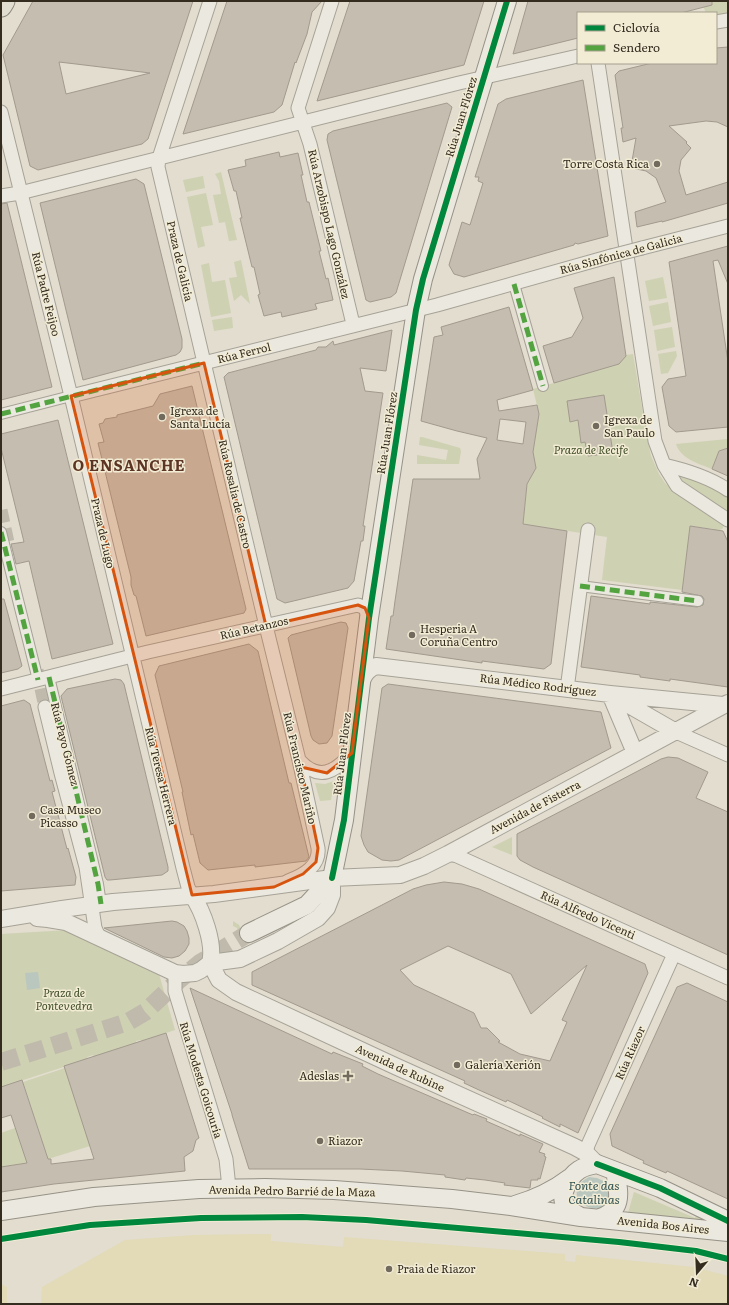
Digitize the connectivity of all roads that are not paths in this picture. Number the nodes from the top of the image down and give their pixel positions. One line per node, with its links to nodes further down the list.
1 (4, 1): 5 (main road)
2 (210, 1): 13 (street)
3 (332, 1): 12 (street, Rúa Arzobispo Lago González)
4 (507, 1): 10 (main road, Rúa Juan Flórez)
5 (1, 6)
6 (728, 20): 7 (street)
7 (717, 22)
8 (577, 56): 10 (street)
9 (598, 64): 24 (street)
10 (484, 77): 12 (street); 18 (main road, Rúa Juan Flórez)
11 (1, 112): 14 (street, Rúa Padre Feijoo)
12 (302, 122): 13 (street); 19 (street, Rúa Arzobispo Lago González)
13 (159, 158): 14 (street); 20 (street, Praza de Galicia)
14 (20, 193): 15 (street); 22 (street, Rúa Padre Feijoo)
15 (1, 196)
16 (728, 226): 17 (street, Rúa Sinfónica de Galicia, bridge)
17 (514, 284): 18 (street, Rúa Sinfónica de Galicia); 21 (street)
18 (416, 310): 19 (street, Rúa Ferrol); 31 (main road, Rúa Juan Flórez)
19 (356, 325): 20 (street, Rúa Ferrol)
20 (204, 363): 22 (street, Rúa Ferrol); 32 (street, Rúa Rosalía de Castro)
21 (542, 386)
22 (71, 396): 23 (street); 33 (street, Praza de Lugo)
23 (1, 414)
24 (664, 465): 25 (street); 26 (street)
25 (728, 490)
26 (728, 520)
27 (588, 530): 29 (street)
28 (1, 532): 34 (street)
29 (580, 586): 30 (street); 37 (street)
30 (698, 601)
31 (369, 618): 32 (street, Rúa Betanzos); 35 (main road, Rúa Juan Flórez)
32 (266, 626): 33 (street, Rúa Betanzos); 45 (street, Rúa Francisco Mariño)
33 (132, 656): 34 (street); 49 (street, Rúa Teresa Herrera)
34 (44, 679): 36 (street); 50 (street, Rúa Payo Gómez)
35 (361, 682): 37 (street, Rúa Médico Rodríguez); 42 (main road, Rúa Juan Flórez)
36 (1, 689)
37 (567, 689): 38 (street, Rúa Médico Rodríguez)
38 (610, 694): 39 (street, Rúa Médico Rodríguez); 41 (street); 43 (street)
39 (726, 704): 41 (street, Avenida de Fisterra)
40 (45, 707): 50 (street, Rúa Payo Gómez)
41 (676, 732): 43 (street, Avenida de Fisterra); 44 (street)
42 (352, 753): 45 (street, Rúa Juan Flórez); 47 (main road, Rúa Juan Flórez)
43 (635, 753): 46 (street, Avenida de Fisterra)
44 (728, 755)
45 (299, 760): 48 (street, Rúa Francisco Mariño)
46 (448, 854): 47 (street, Avenida de Fisterra); 54 (street, Rúa Alfredo Vicenti)
47 (332, 878): 48 (street); 52 (main road); 55 (street)
48 (274, 887): 49 (street)
49 (192, 895): 50 (street); 55 (street)
50 (92, 902): 51 (street); 53 (street)
51 (1, 919): 53 (street)
52 (249, 933)
53 (99, 937): 56 (street)
54 (674, 954): 57 (street, Rúa Alfredo Vicenti); 58 (street, Rúa Riazor)
55 (210, 963): 56 (street); 58 (street, Avenida de Rubine)
56 (176, 973): 61 (street, Rúa Modesta Goicouría)
57 (728, 978)
58 (592, 1159): 59 (main road, Avenida Bos Aires); 60 (main road)
59 (615, 1171): 64 (main road); 65 (main road, Avenida Bos Aires)
60 (570, 1178): 62 (main road, Avenida Pedro Barrié de la Maza); 64 (main road)
61 (229, 1188): 62 (main road, Avenida Pedro Barrié de la Maza); 63 (main road, Avenida Pedro Barrié de la Maza)
62 (511, 1206): 64 (main road, Avenida Pedro Barrié de la Maza)
63 (1, 1211)
64 (589, 1218): 66 (main road, Avenida Bos Aires)
65 (728, 1221)
66 (728, 1232)

